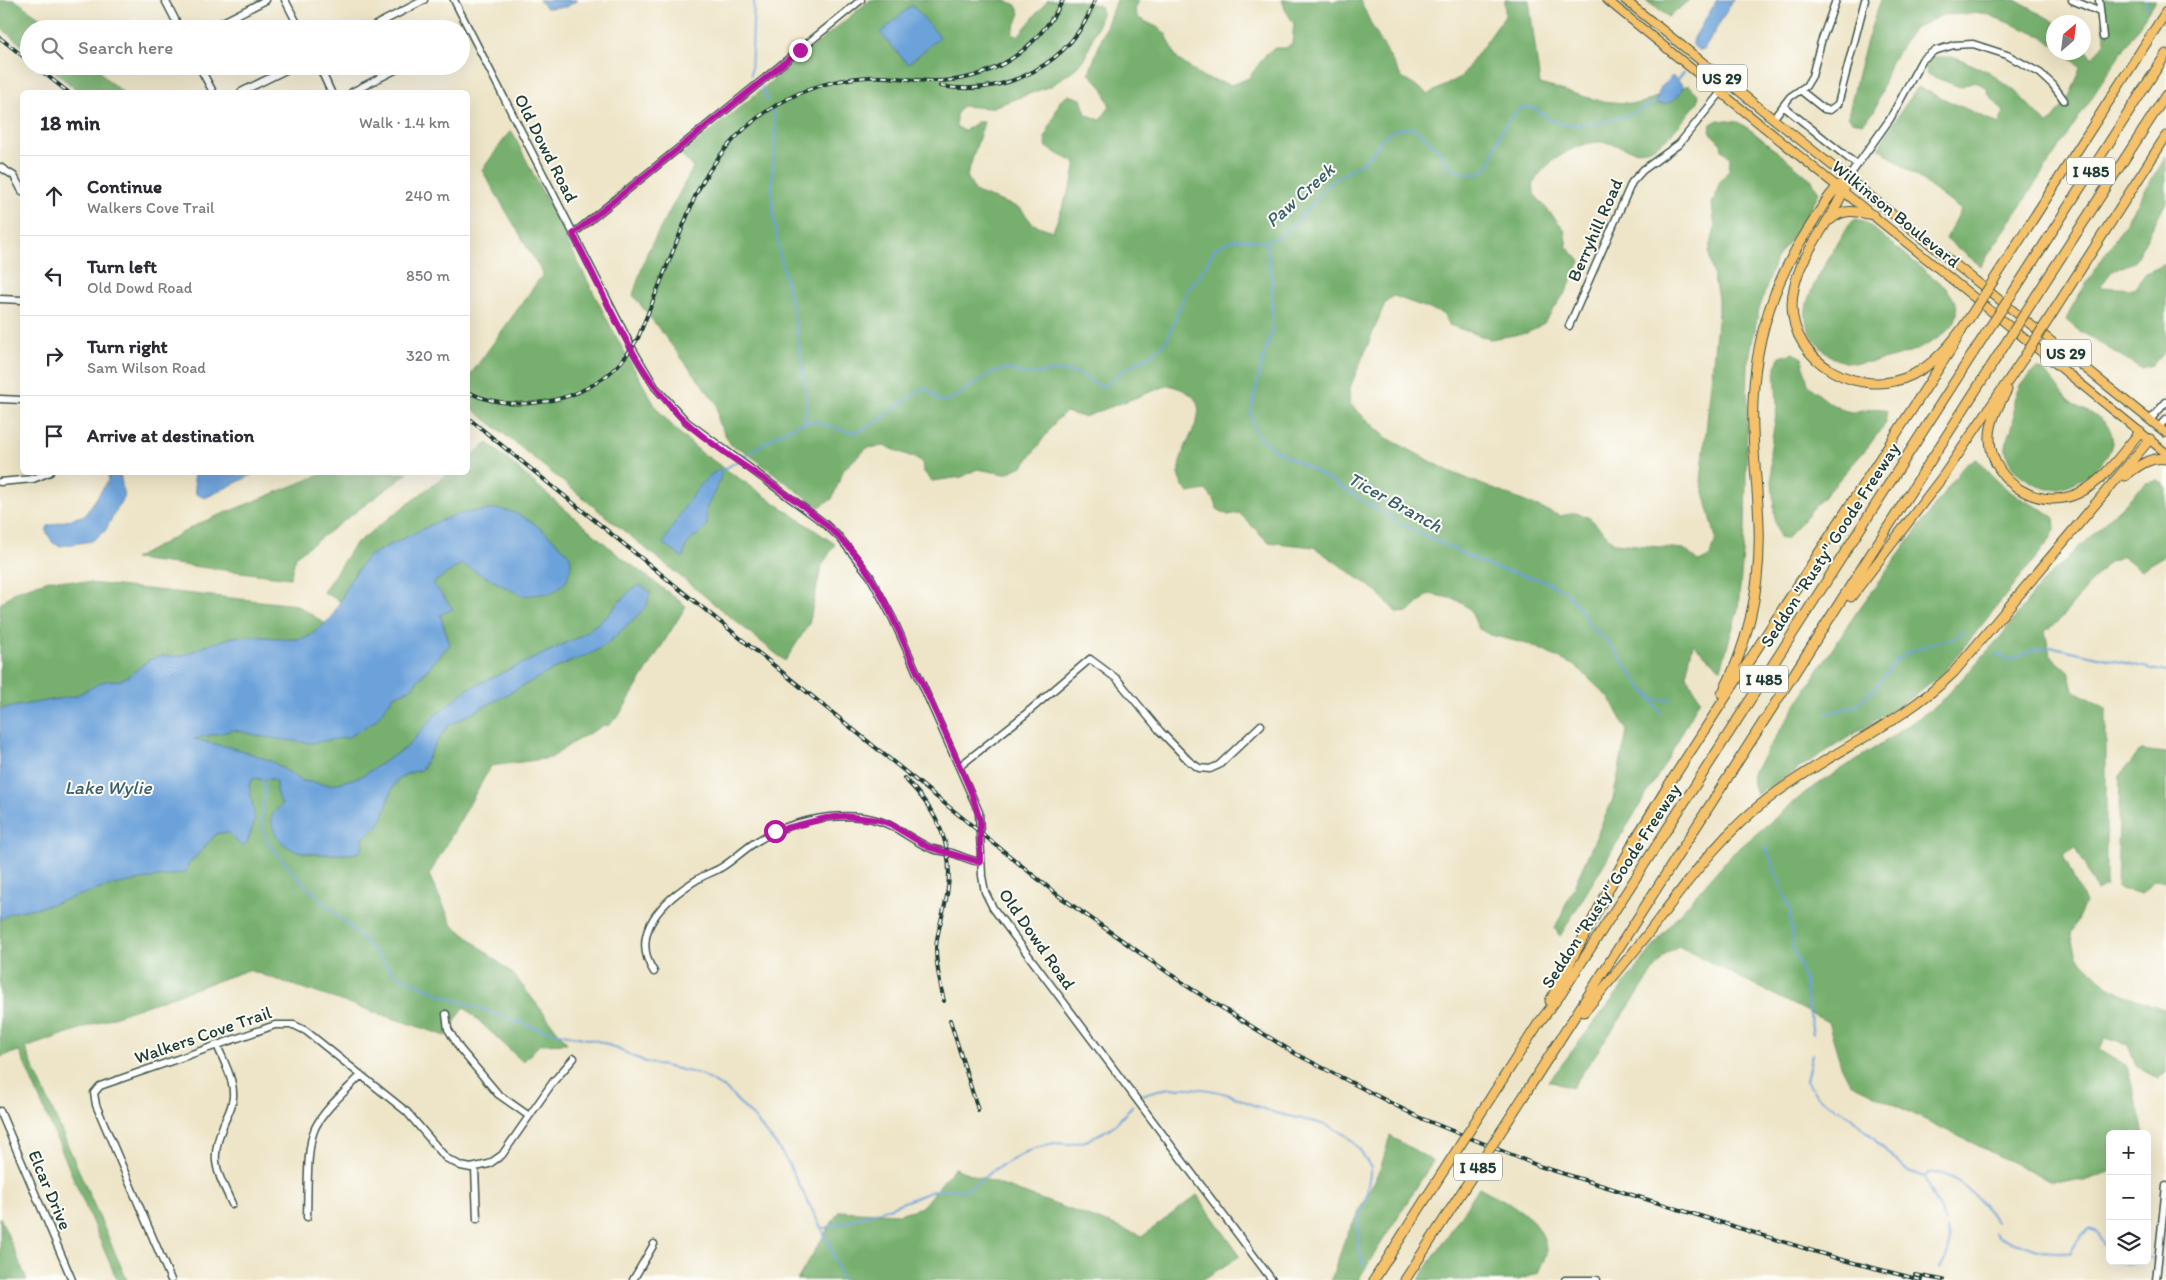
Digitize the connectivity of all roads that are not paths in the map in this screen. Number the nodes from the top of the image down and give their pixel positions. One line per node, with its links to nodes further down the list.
1 (165, 0): 15 (street)
2 (266, 0): 16 (street)
3 (285, 0): 17 (street)
4 (424, 0): 18 (street)
5 (454, 0): 19 (street, Old Dowd Road)
6 (861, 0): 47 (street)
7 (1607, 0): 32 (main road, Wilkinson Boulevard / US 29)
8 (1625, 0): 36 (main road, Wilkinson Boulevard / US 29)
9 (1836, 0): 31 (street)
10 (1865, 0): 31 (street)
11 (2072, 0): 13 (street)
12 (2099, 0): 13 (street)
13 (2100, 12): 21 (street)
14 (2166, 12): 51 (highway, bridge)
15 (175, 20)
16 (227, 20)
17 (295, 20)
18 (385, 20)
19 (464, 20)
20 (470, 31): 47 (street, Old Dowd Road)
21 (2103, 37)
22 (2166, 54): 74 (highway, Seddon "Rusty" Goode Freeway / I 485, bridge)
23 (204, 75): 27 (street)
24 (276, 75): 28 (street)
25 (324, 75): 29 (street)
26 (385, 75): 30 (street)
27 (212, 90)
28 (245, 90)
29 (331, 90)
30 (356, 90)
31 (1800, 90): 35 (street)
32 (1722, 92): 38 (main road); 42 (main road, Wilkinson Boulevard / US 29); 50 (street, Berryhill Road)
33 (2166, 95): 67 (highway, I 485, bridge)
34 (2064, 100): 39 (street)
35 (1783, 106): 36 (street); 39 (street)
36 (1773, 119): 38 (main road, Wilkinson Boulevard / US 29)
37 (2166, 136): 52 (highway, bridge)
38 (1820, 155): 41 (main road, Wilkinson Boulevard / US 29)
39 (1858, 165): 41 (street)
40 (0, 167): 43 (street)
41 (1848, 178): 42 (highway); 44 (highway); 57 (main road, Wilkinson Boulevard / US 29)
42 (1836, 186): 44 (main road, Wilkinson Boulevard / US 29); 69 (highway)
43 (20, 187)
44 (1844, 192): 45 (main road, Wilkinson Boulevard / US 29); 46 (highway)
45 (1872, 215): 46 (highway); 59 (main road, Wilkinson Boulevard / US 29)
46 (1824, 225): 51 (highway)
47 (573, 234): 70 (street, Old Dowd Road)
48 (0, 298): 49 (street)
49 (20, 300)
50 (1569, 326)
51 (1962, 329): 69 (highway)
52 (2023, 359): 59 (highway); 67 (highway)
53 (0, 399): 54 (street)
54 (20, 400)
55 (2166, 402): 57 (street)
56 (2166, 419): 58 (street)
57 (2150, 420): 58 (main road, Wilkinson Boulevard / US 29); 59 (main road)
58 (2159, 427): 60 (main road, Wilkinson Boulevard / US 29); 61 (main road)
59 (2140, 432): 61 (main road, Wilkinson Boulevard / US 29)
60 (2166, 433)
61 (2150, 440): 62 (main road, Wilkinson Boulevard / US 29); 66 (highway)
62 (2166, 453)
63 (2166, 459): 66 (highway)
64 (43, 475): 65 (street)
65 (0, 482)
66 (2113, 486): 76 (highway)
67 (1816, 642): 76 (highway, I 485)
68 (1261, 725): 70 (street)
69 (1699, 738): 74 (highway)
70 (960, 766): 71 (street, Old Dowd Road)
71 (980, 862): 72 (street); 90 (street, Old Dowd Road)
72 (654, 972)
73 (446, 1014): 80 (street)
74 (1538, 1024): 91 (highway, Seddon "Rusty" Goode Freeway / I 485, bridge)
75 (217, 1045): 78 (street, Walkers Cove Trail); 83 (street); 88 (street, Walkers Cove Trail)
76 (1555, 1047): 92 (highway, I 485, bridge)
77 (574, 1058): 80 (street)
78 (361, 1075): 81 (street, Walkers Cove Trail); 84 (street)
79 (0, 1111): 87 (street, Elcar Drive)
80 (529, 1116): 81 (street)
81 (475, 1168): 85 (street)
82 (2166, 1186): 95 (street)
83 (232, 1204)
84 (307, 1217)
85 (477, 1219)
86 (654, 1244): 89 (street)
87 (72, 1280)
88 (171, 1280)
89 (633, 1280)
90 (1272, 1280)
91 (1374, 1280)
92 (1405, 1280)
93 (1565, 1280): 94 (street)
94 (1597, 1280)
95 (2156, 1280)

